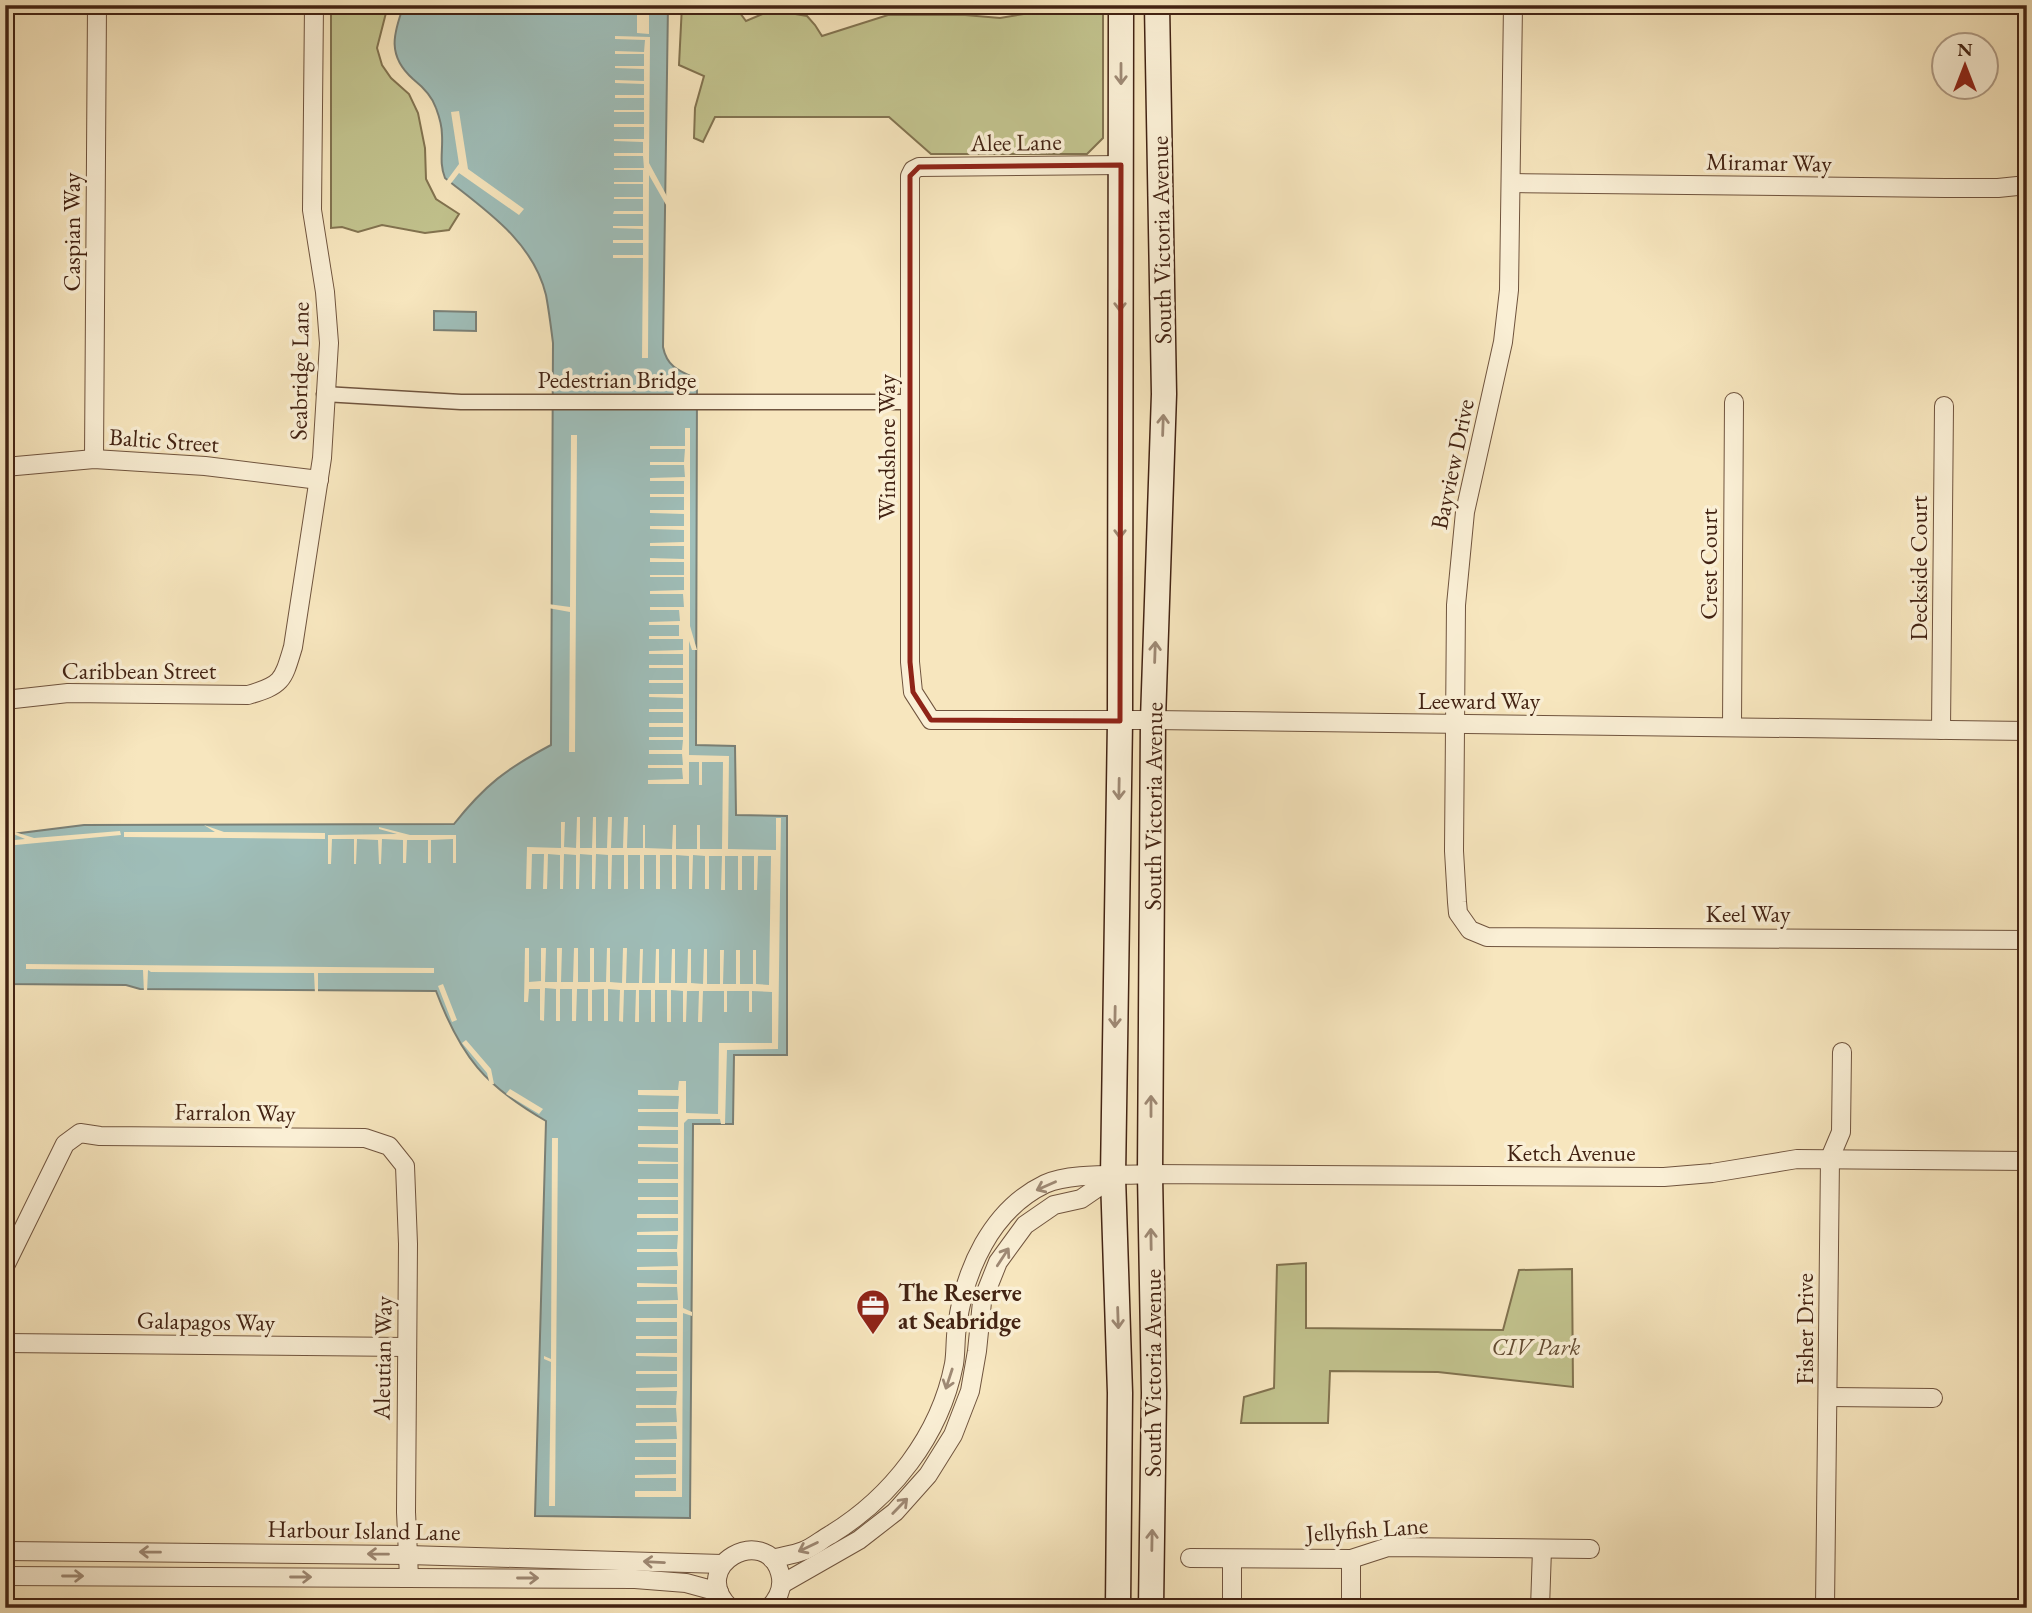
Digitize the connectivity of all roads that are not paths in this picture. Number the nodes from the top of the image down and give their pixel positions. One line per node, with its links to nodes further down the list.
1 (97, 5): 14 (street, Caspian Way)
2 (314, 5): 10 (street, Seabridge Lane)
3 (1121, 5): 6 (main road, South Victoria Avenue, one-way to 6)
4 (1157, 5): 20 (main road, South Victoria Avenue, one-way to 4)
5 (1513, 5): 8 (street, Bayview Drive)
6 (1121, 165): 7 (street, Alee Lane); 21 (main road, South Victoria Avenue, one-way to 21)
7 (913, 170): 11 (street, Windshore Way)
8 (1511, 183): 9 (street, Miramar Way); 22 (street, Bayview Drive)
9 (2027, 185)
10 (324, 394): 11 (street, Pedestrian Bridge); 16 (street, Seabridge Lane)
11 (911, 402): 19 (street, Windshore Way)
12 (1734, 402): 23 (street, Crest Court)
13 (1944, 406): 24 (street, Deckside Court)
14 (94, 459): 15 (street, Baltic Street); 16 (street, Baltic Street)
15 (5, 467)
16 (319, 480): 17 (street, Seabridge Lane)
17 (271, 688): 18 (street, Caribbean Street)
18 (5, 700)
19 (931, 720): 21 (street, Leeward Way)
20 (1153, 720): 21 (street, Leeward Way); 22 (street, Leeward Way); 32 (main road, South Victoria Avenue, one-way to 20)
21 (1120, 721): 34 (main road, South Victoria Avenue, one-way to 34)
22 (1454, 724): 23 (street, Leeward Way); 26 (street, Bayview Drive)
23 (1732, 726): 24 (street, Leeward Way)
24 (1941, 730): 25 (street, Leeward Way)
25 (2027, 731)
26 (1470, 930): 27 (street, Keel Way)
27 (2027, 940)
28 (1842, 1052): 30 (street, Fisher Drive)
29 (388, 1146): 36 (street, Farralon Way); 38 (street, Aleutian Way)
30 (1830, 1158): 31 (street, Ketch Avenue); 32 (street, Ketch Avenue); 39 (street, Fisher Drive)
31 (2027, 1161)
32 (1150, 1174): 34 (street, Ketch Avenue); 57 (main road, South Victoria Avenue, one-way to 32)
33 (5, 1175): 35 (street)
34 (1113, 1177): 46 (street, one-way to 46); 52 (street, one-way to 34); 56 (main road, South Victoria Avenue, one-way to 56)
35 (5, 1183)
36 (5, 1266)
37 (5, 1343): 38 (street, Galapagos Way)
38 (407, 1347): 44 (street, Aleutian Way)
39 (1829, 1397): 40 (street); 61 (street, Fisher Drive)
40 (1933, 1398)
41 (1542, 1549): 42 (street, Jellyfish Lane); 48 (street, Jellyfish Lane); 60 (street)
42 (1590, 1549)
43 (5, 1551): 44 (street, Harbour Island Lane, one-way to 43)
44 (408, 1555): 49 (street, Harbour Island Lane, one-way to 44); 51 (street, Aleutian Way)
45 (1190, 1558): 47 (street, Jellyfish Lane)
46 (772, 1559): 49 (street); 52 (street)
47 (1232, 1559): 48 (street, Jellyfish Lane); 58 (street)
48 (1351, 1559): 59 (street)
49 (723, 1564): 53 (street)
50 (5, 1576): 51 (street, Harbour Island Lane, one-way to 51)
51 (409, 1577): 53 (street, Harbour Island Lane, one-way to 53)
52 (782, 1584): 55 (street)
53 (719, 1592): 54 (street)
54 (730, 1608)
55 (769, 1608)
56 (1118, 1608)
57 (1151, 1608)
58 (1231, 1608)
59 (1350, 1608)
60 (1540, 1608)
61 (1825, 1608)

